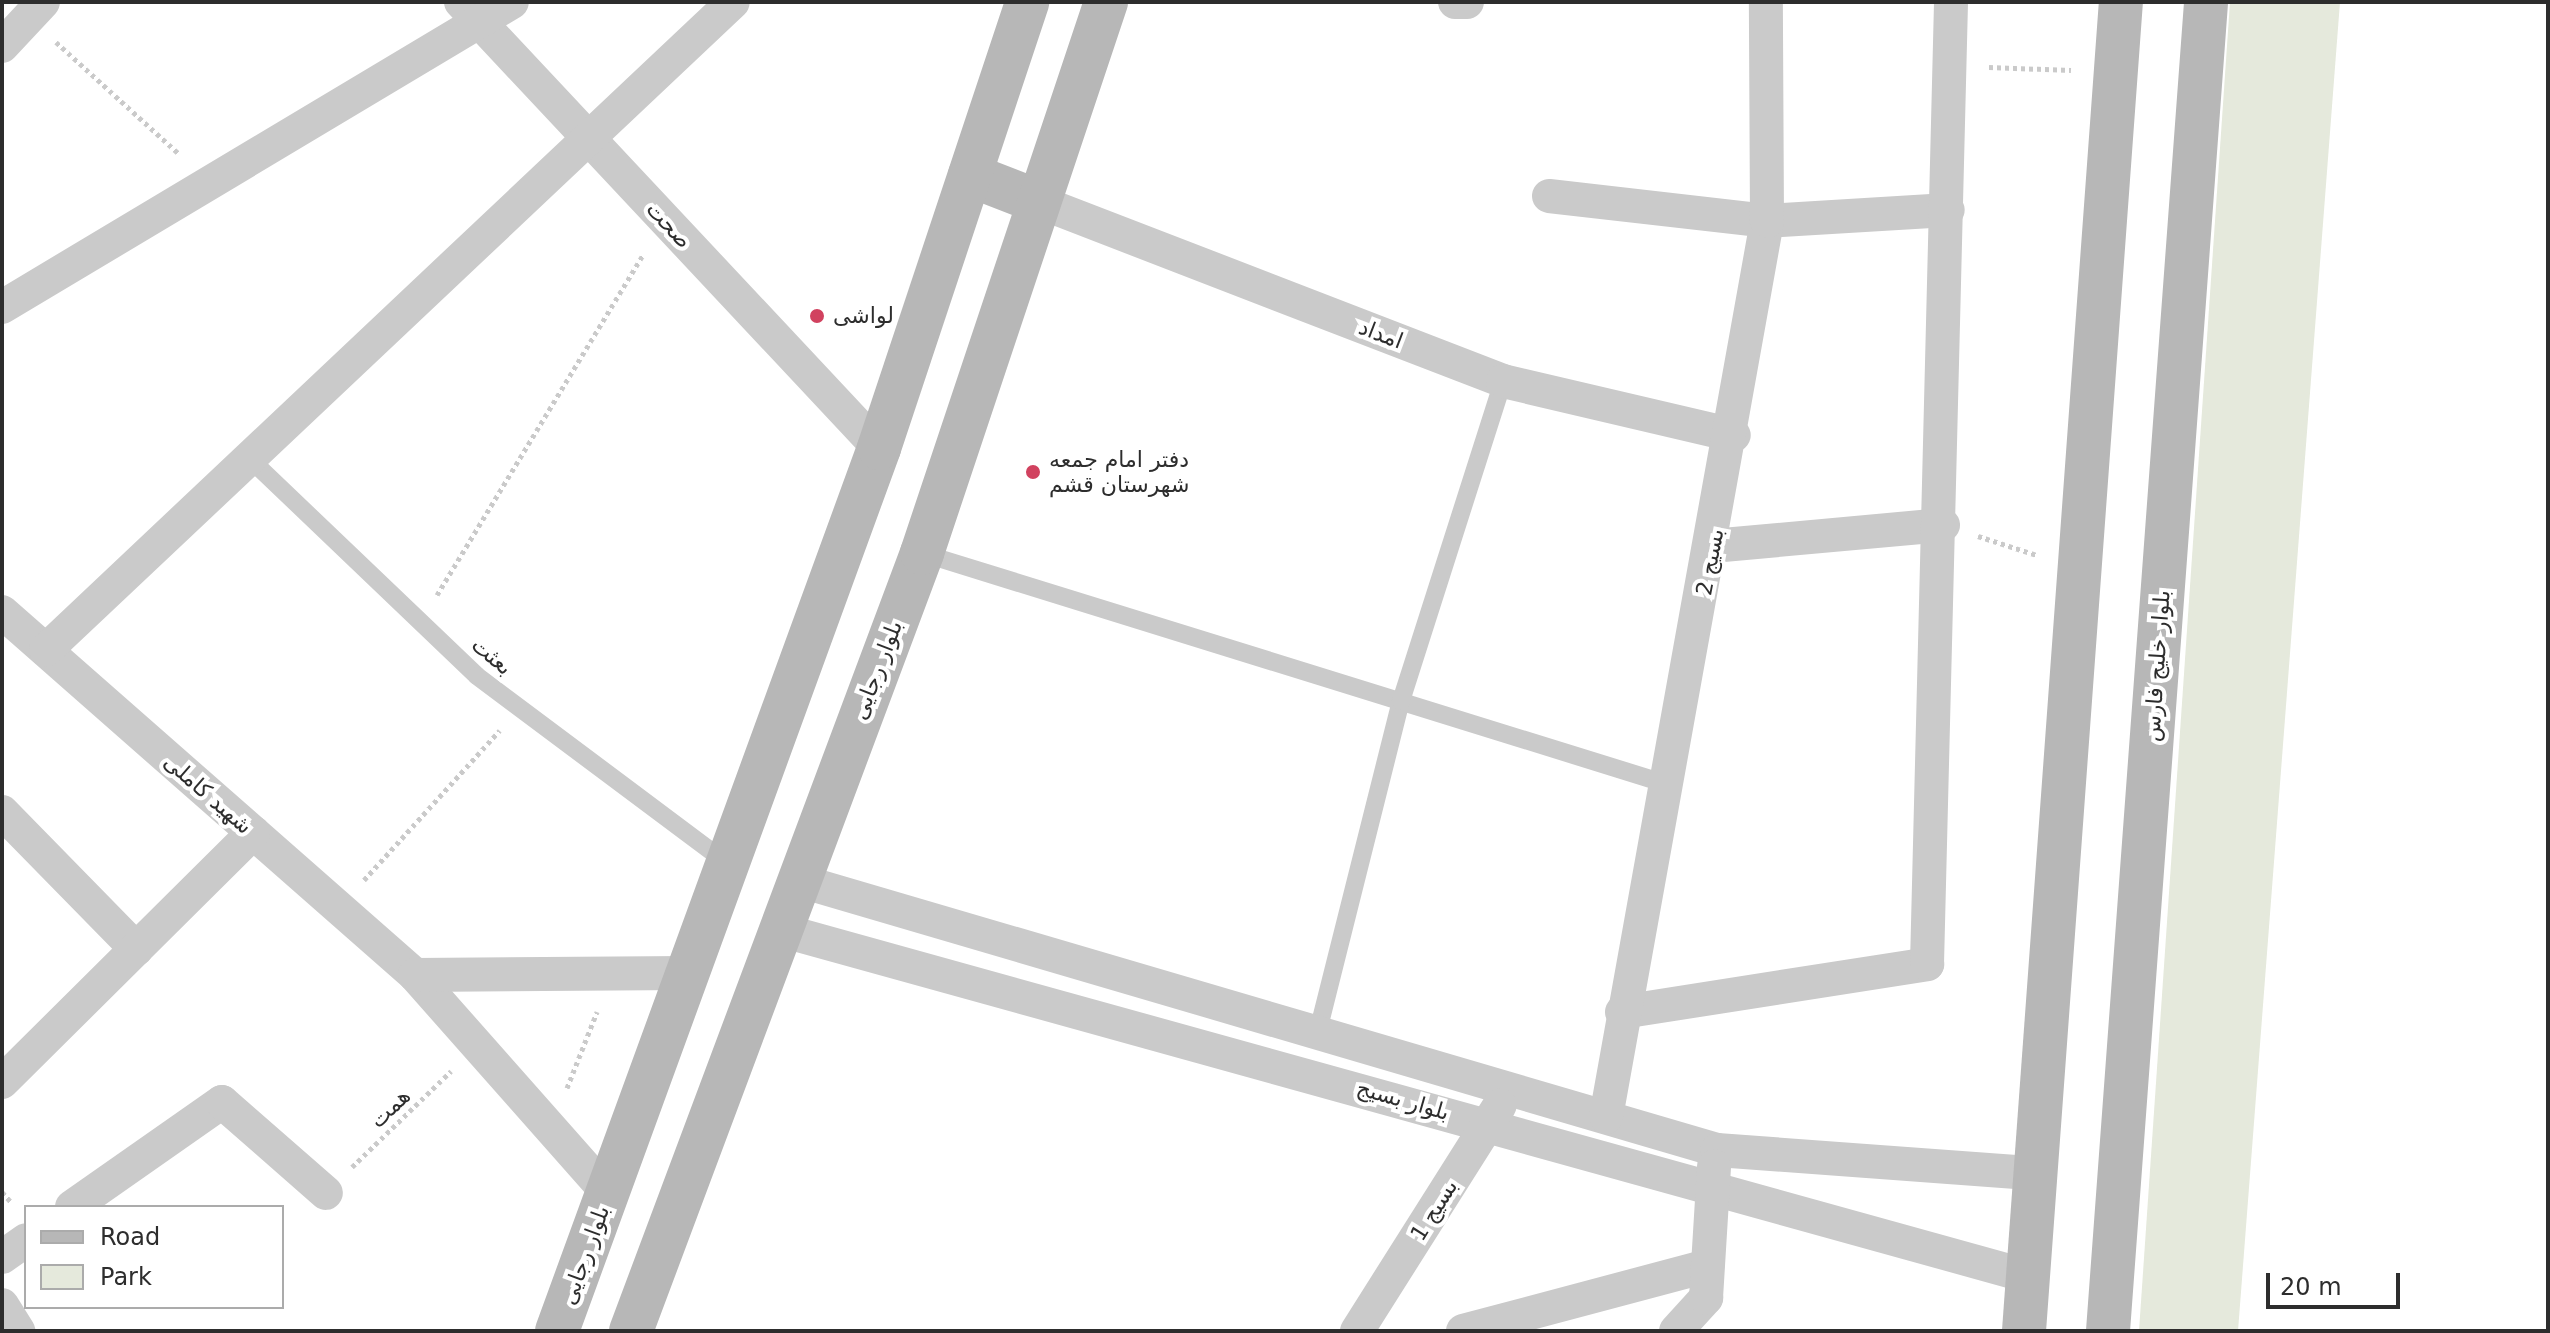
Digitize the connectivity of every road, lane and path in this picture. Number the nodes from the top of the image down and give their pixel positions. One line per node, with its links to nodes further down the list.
1 (512, 2): 12 (street)
2 (733, 2): 16 (street)
3 (1027, 2): 17 (main road, بلوار رجایی)
4 (1106, 2): 20 (main road, بلوار رجایی)
5 (1455, 2): 6 (street)
6 (1467, 2)
7 (1766, 2): 23 (street, بسیج 2)
8 (1951, 2): 14 (street)
9 (2121, 2): 15 (main road)
10 (2206, 2): 75 (main road, بلوار خلیج فارس)
11 (28, 7): 13 (street); 18 (path)
12 (470, 12): 16 (street, صحت); 18 (street)
13 (2, 46)
14 (1950, 65): 15 (path); 21 (street)
15 (2116, 72): 32 (main road)
16 (589, 138): 22 (street, صحت); 28 (street)
17 (970, 175): 20 (main road); 27 (main road, بلوار رجایی)
18 (209, 182): 24 (street)
19 (1549, 196): 23 (street)
20 (1037, 201): 25 (street, امداد); 31 (main road, بلوار رجایی)
21 (1948, 210): 23 (street); 29 (street)
22 (664, 220): 27 (street, صحت); 34 (path)
23 (1767, 221): 26 (street, بسیج 2)
24 (2, 307)
25 (1503, 381): 26 (street, امداد); 36 (lane)
26 (1734, 435): 30 (street, بسیج 2)
27 (879, 448): 41 (main road, بلوار رجایی)
28 (249, 458): 34 (lane, بعثت); 35 (street)
29 (1943, 525): 30 (street); 32 (path); 49 (street)
30 (1712, 546): 38 (street, بسیج 2)
31 (922, 553): 36 (lane); 42 (main road, بلوار رجایی)
32 (2080, 569): 58 (main road)
33 (2, 612): 35 (street, شهید کاملی)
34 (420, 622): 37 (lane, بعثت)
35 (46, 650): 40 (street, شهید کاملی)
36 (1401, 701): 38 (lane); 50 (lane)
37 (519, 708): 41 (lane, بعثت); 43 (path)
38 (1667, 784): 49 (street, بسیج 2)
39 (6, 825): 45 (street)
40 (253, 833): 43 (street, شهید کاملی); 45 (street)
41 (727, 863): 46 (main road, بلوار رجایی)
42 (797, 880): 44 (main road, بلوار رجایی); 50 (street, بلوار بسیج)
43 (338, 908): 48 (street, شهید کاملی)
44 (777, 929): 55 (street, بلوار بسیج); 70 (main road, بلوار رجایی)
45 (136, 949): 52 (street)
46 (687, 973): 47 (street); 60 (main road, بلوار رجایی)
47 (613, 974): 48 (street); 56 (path)
48 (415, 975): 51 (street, شهید کاملی)
49 (1622, 1012): 54 (street, بسیج 2)
50 (1317, 1035): 53 (street, بلوار بسیج)
51 (477, 1045): 56 (street, شهید کاملی); 61 (path, همت)
52 (2, 1082)
53 (1511, 1088): 54 (street, بلوار بسیج); 55 (street, بسیج 1)
54 (1606, 1117): 57 (street, بلوار بسیج)
55 (1488, 1125): 59 (street, بلوار بسیج); 71 (street, بسیج 1)
56 (551, 1129): 60 (street, شهید کاملی)
57 (1717, 1150): 58 (street, بلوار بسیج); 59 (street)
58 (2033, 1173): 66 (main road)
59 (1711, 1186): 65 (street); 66 (street, بلوار بسیج)
60 (607, 1192): 69 (main road, بلوار رجایی)
61 (326, 1193): 62 (street)
62 (75, 1205)
63 (24, 1241): 64 (street)
64 (2, 1257)
65 (1707, 1266): 72 (street); 73 (street)
66 (2027, 1276): 74 (main road)
67 (2, 1305): 68 (street)
68 (18, 1331)
69 (557, 1331)
70 (631, 1331)
71 (1357, 1331)
72 (1463, 1331)
73 (1676, 1331)
74 (2024, 1331)
75 (2108, 1331)

